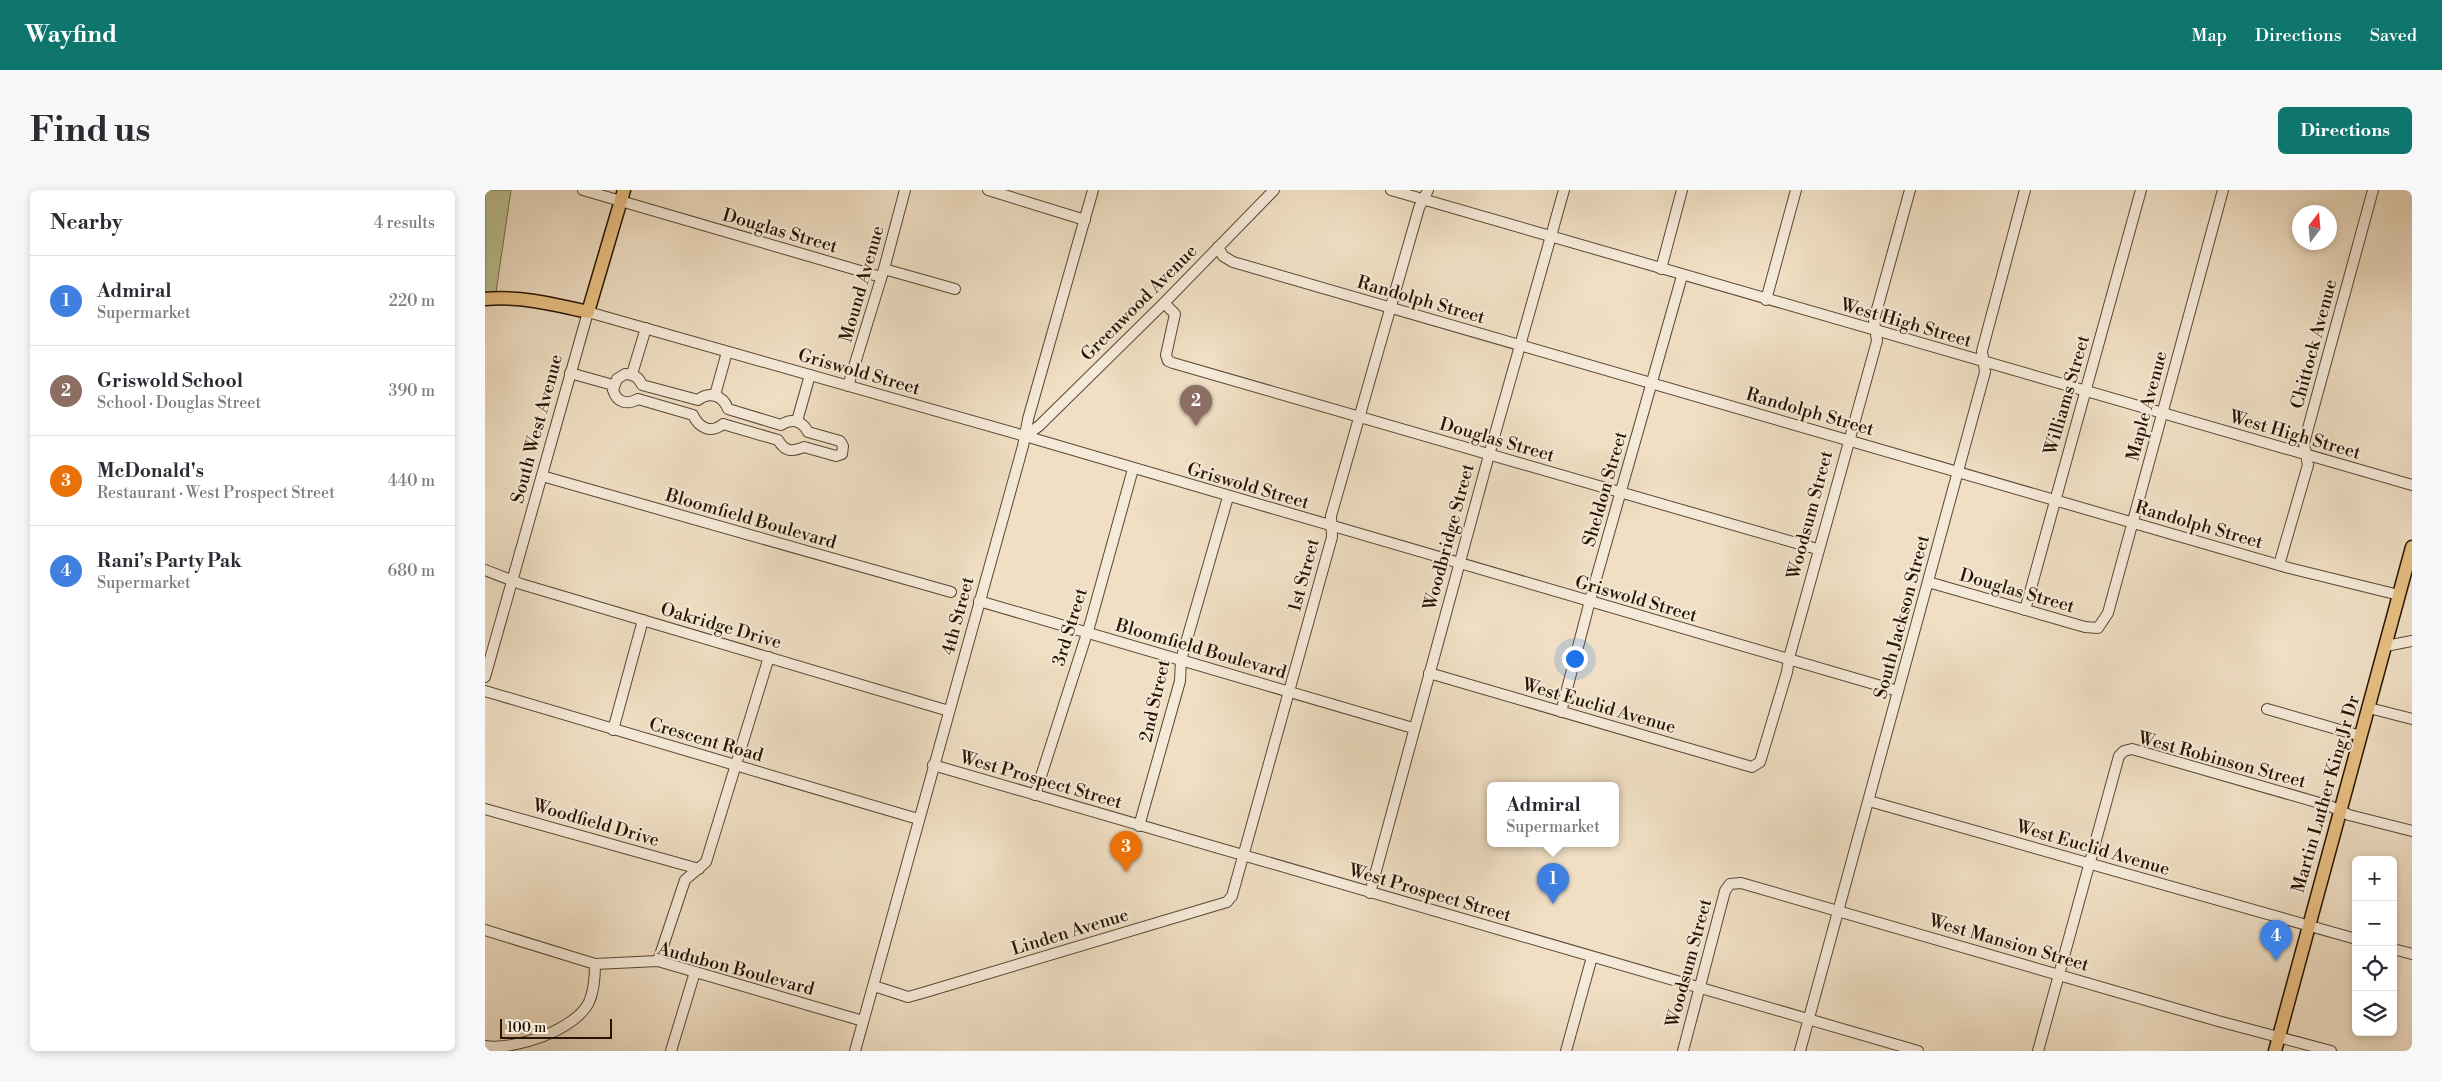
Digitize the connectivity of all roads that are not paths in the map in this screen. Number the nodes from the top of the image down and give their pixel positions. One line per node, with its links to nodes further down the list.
1 (583, 190): 16 (street, Douglas Street)
2 (905, 190): 21 (street, Mound Avenue)
3 (988, 190): 17 (street)
4 (1093, 190): 17 (street, 4th Street)
5 (1274, 190): 19 (street, Greenwood Avenue)
6 (1391, 190): 15 (street, West High Street)
7 (1564, 190): 18 (street, Woodbridge Street)
8 (1682, 190): 20 (street)
9 (1796, 190): 25 (street)
10 (1910, 190): 30 (street, Woodsum Street)
11 (2025, 190): 33 (street, South Jackson Street)
12 (2141, 190): 41 (street, Williams Street)
13 (2223, 190): 46 (street, Maple Avenue)
14 (2373, 190): 58 (street, Chittock Avenue)
15 (1426, 195): 18 (street, West High Street); 27 (street, 1st Street)
16 (623, 196): 21 (street, Douglas Street); 28 (main road, South West Avenue)
17 (1085, 220): 53 (street, 4th Street)
18 (1551, 237): 20 (street, West High Street); 31 (street, Woodbridge Street)
19 (1218, 247): 26 (street, Greenwood Avenue); 27 (street, Randolph Street)
20 (1661, 269): 22 (street, West High Street)
21 (883, 273): 23 (street, Douglas Street); 40 (street, Mound Avenue)
22 (1682, 276): 25 (street, West High Street); 37 (street, Sheldon Street)
23 (955, 289)
24 (485, 299): 28 (main road)
25 (1766, 300): 30 (street, West High Street)
26 (1163, 304): 48 (street, Douglas Street); 53 (street, Greenwood Avenue)
27 (1390, 308): 31 (street, Randolph Street); 48 (street, 1st Street)
28 (587, 312): 29 (street, Griswold Street); 34 (street, South West Avenue)
29 (646, 328): 32 (street, Griswold Street); 35 (street)
30 (1876, 331): 33 (street, West High Street); 55 (street, Woodsum Street)
31 (1519, 346): 37 (street, Randolph Street); 57 (street, Woodbridge Street)
32 (727, 352): 36 (street, Griswold Street); 42 (street)
33 (1982, 362): 41 (street, West High Street); 60 (street, South Jackson Street)
34 (570, 373): 38 (street); 61 (street, South West Avenue)
35 (632, 374): 38 (street); 39 (street)
36 (810, 375): 40 (street, Griswold Street); 49 (street)
37 (1651, 384): 55 (street, Randolph Street); 63 (street, Sheldon Street)
38 (613, 385): 43 (street)
39 (642, 385): 43 (street); 44 (street)
40 (848, 386): 53 (street, Griswold Street)
41 (2085, 392): 46 (street, West High Street); 65 (street, Williams Street)
42 (715, 395): 44 (street); 45 (street)
43 (638, 399): 47 (street)
44 (698, 400): 47 (street)
45 (728, 409): 50 (street); 51 (street)
46 (2162, 414): 58 (street, West High Street); 66 (street, Maple Avenue)
47 (693, 415): 50 (street)
48 (1359, 417): 57 (street, Douglas Street); 67 (street, 1st Street)
49 (797, 421): 51 (street); 52 (street)
50 (723, 424): 54 (street)
51 (781, 425): 54 (street)
52 (808, 432): 56 (street); 56 (street)
53 (1025, 436): 59 (street, Griswold Street); 77 (street, 4th Street)
54 (778, 440): 56 (street)
55 (1848, 440): 60 (street, Randolph Street); 69 (street, Woodsum Street)
56 (804, 447)
57 (1489, 455): 63 (street, Douglas Street); 70 (street, Woodbridge Street)
58 (2305, 455): 62 (street, West High Street); 71 (street, Chittock Avenue)
59 (1133, 469): 64 (street, Griswold Street); 82 (street, 3rd Street)
60 (1958, 472): 65 (street, Randolph Street); 74 (street, South Jackson Street)
61 (542, 476): 73 (street, South West Avenue); 75 (street, Bloomfield Boulevard)
62 (2412, 485)
63 (1621, 493): 69 (street, Douglas Street); 78 (street, Sheldon Street)
64 (1229, 498): 67 (street, Griswold Street); 87 (street, 2nd Street)
65 (2055, 501): 66 (street, Randolph Street); 79 (street, Williams Street)
66 (2133, 523): 71 (street, Randolph Street); 81 (street, Maple Avenue)
67 (1331, 527): 70 (street, Griswold Street); 92 (street, 1st Street)
68 (2412, 547): 76 (main road, Martin Luther King Jr Dr)
69 (1817, 549): 86 (street, Woodsum Street)
70 (1459, 564): 78 (street, Griswold Street); 88 (street, Woodbridge Street)
71 (2279, 566): 76 (street, Randolph Street)
72 (485, 570): 73 (street, Oakridge Drive)
73 (513, 581): 80 (street, Oakridge Drive); 89 (street, South West Avenue)
74 (1928, 582): 79 (street, Douglas Street); 91 (street, South Jackson Street)
75 (951, 592)
76 (2399, 595): 84 (main road, Martin Luther King Jr Dr)
77 (979, 601): 82 (street, Bloomfield Boulevard); 95 (street, 4th Street)
78 (1591, 603): 86 (street, Griswold Street); 96 (street, Sheldon Street)
79 (2025, 610): 81 (street, Douglas Street)
80 (643, 620): 85 (street, Oakridge Drive); 99 (street)
81 (2098, 628)
82 (1086, 632): 87 (street, Bloomfield Boulevard); 104 (street, 3rd Street)
83 (2412, 641): 84 (street)
84 (2385, 646): 93 (main road, Martin Luther King Jr Dr)
85 (769, 657): 95 (street, Oakridge Drive); 103 (street)
86 (1789, 658): 91 (street, Griswold Street); 101 (street, Woodsum Street)
87 (1181, 660): 92 (street, Bloomfield Boulevard); 109 (street, 2nd Street)
88 (1429, 673): 96 (street, West Euclid Avenue); 98 (street, Woodbridge Street)
89 (485, 677)
90 (485, 691): 99 (street, Crescent Road)
91 (1899, 691): 105 (street, South Jackson Street)
92 (1289, 692): 98 (street, Bloomfield Boulevard); 111 (street, 1st Street)
93 (2369, 708): 97 (street); 100 (main road, Martin Luther King Jr Dr)
94 (2267, 709): 100 (street)
95 (949, 711): 102 (street, 4th Street)
96 (1561, 712): 101 (street, West Euclid Avenue)
97 (2412, 720)
98 (1413, 728): 115 (street, Woodbridge Street)
99 (613, 730): 103 (street, Crescent Road)
100 (2361, 736): 107 (main road, Martin Luther King Jr Dr)
101 (1760, 762)
102 (933, 765): 104 (street, West Prospect Street); 108 (street, 4th Street)
103 (737, 766): 108 (street, Crescent Road); 113 (street)
104 (1035, 795): 109 (street, West Prospect Street)
105 (1869, 801): 112 (street, West Euclid Avenue); 116 (street, South Jackson Street)
106 (485, 809): 113 (street, Woodfield Drive)
107 (2339, 811): 110 (street, West Robinson Street); 112 (street, West Robinson Street); 117 (main road, Martin Luther King Jr Dr)
108 (918, 820): 127 (street, 4th Street)
109 (1139, 826): 111 (street, West Prospect Street)
110 (2412, 831)
111 (1244, 855): 115 (street, West Prospect Street); 127 (street, Linden Avenue)
112 (2090, 864): 117 (street, West Euclid Avenue); 126 (street)
113 (699, 869): 123 (street)
114 (1730, 884): 116 (street, West Mansion Street); 128 (street, Woodsum Street)
115 (1370, 893): 122 (street, West Prospect Street)
116 (1838, 910): 126 (street, West Mansion Street); 129 (street, South Jackson Street)
117 (2307, 926): 119 (street, West Euclid Avenue); 131 (main road, Martin Luther King Jr Dr)
118 (485, 930): 124 (street, Audubon Boulevard)
119 (2352, 938)
120 (2397, 950): 121 (street)
121 (2412, 954)
122 (1592, 957): 128 (street, West Prospect Street); 135 (street)
123 (659, 961): 124 (street, Audubon Boulevard); 125 (street, Audubon Boulevard)
124 (595, 964): 132 (street)
125 (695, 972): 130 (street, Audubon Boulevard); 133 (street)
126 (2059, 974): 131 (street, West Mansion Street); 139 (street)
127 (874, 986): 130 (street, 4th Street)
128 (1700, 989): 129 (street, West Prospect Street); 136 (street, Woodsum Street)
129 (1809, 1019): 137 (street, South Jackson Street); 138 (street, West Prospect Street)
130 (863, 1021): 134 (street, 4th Street)
131 (2278, 1038): 140 (main road, Martin Luther King Jr Dr); 141 (street, West Mansion Street)
132 (488, 1048)
133 (671, 1051)
134 (855, 1051)
135 (1566, 1051)
136 (1683, 1051)
137 (1800, 1051)
138 (1918, 1051)
139 (2038, 1051)
140 (2275, 1051)
141 (2331, 1051)

